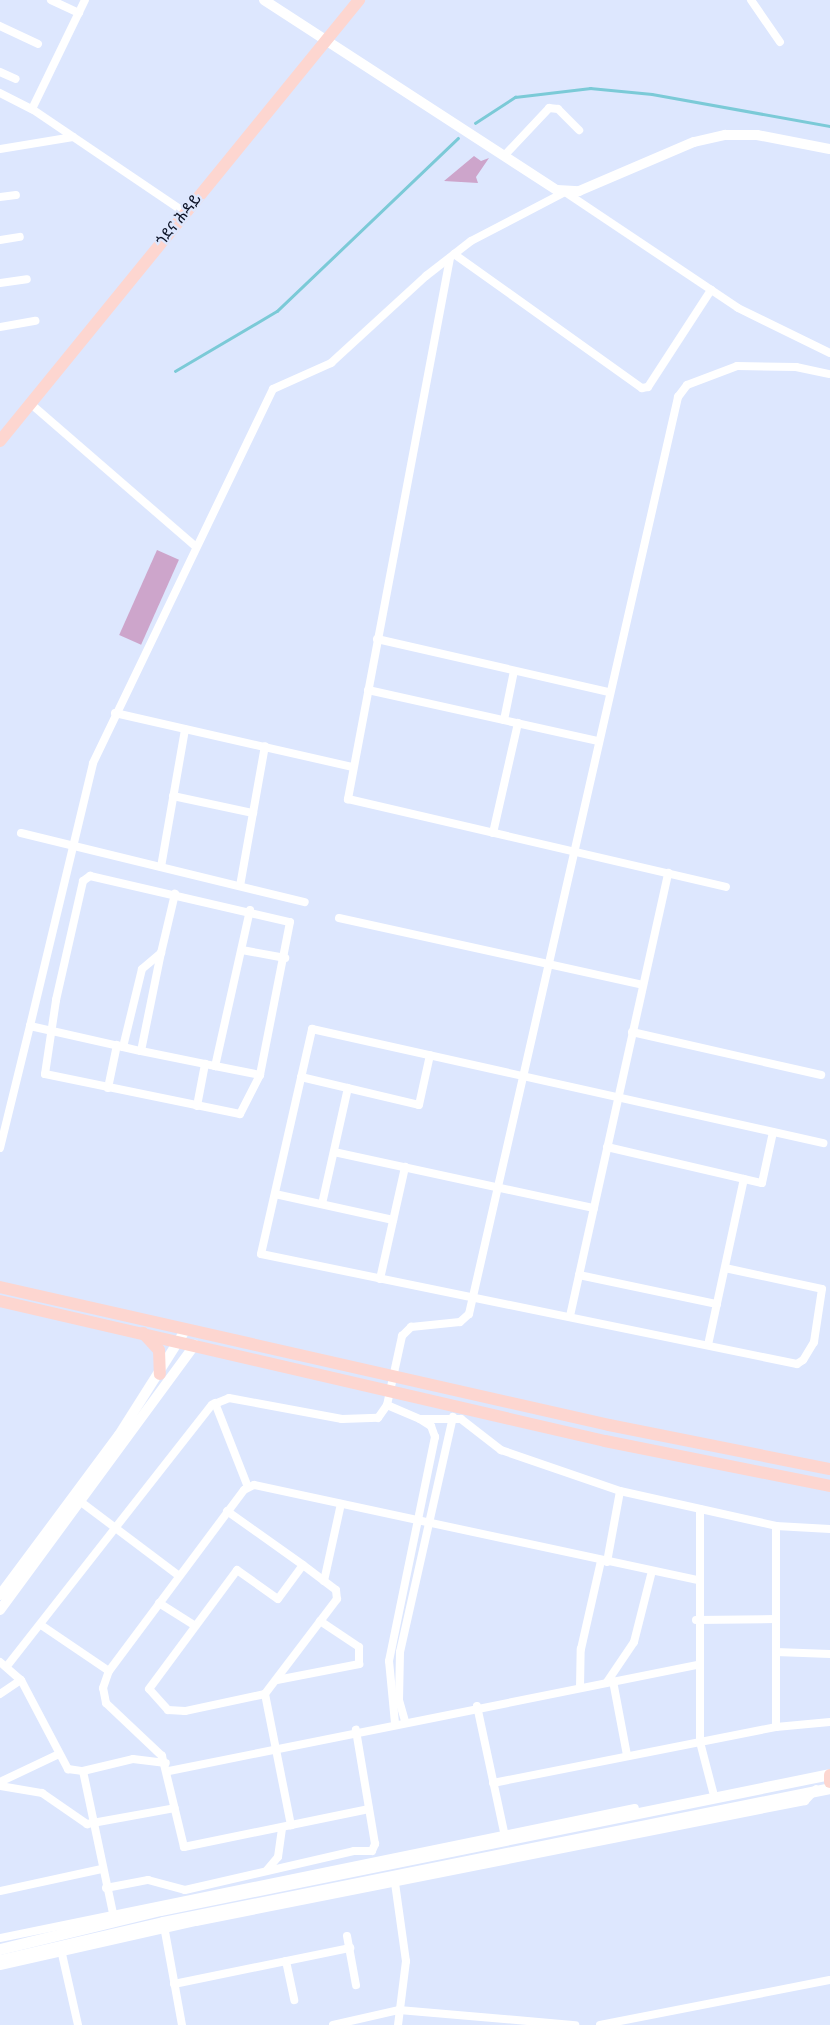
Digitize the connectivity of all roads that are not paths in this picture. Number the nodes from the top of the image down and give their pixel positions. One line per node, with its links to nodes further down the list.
1 (51, 0): 6 (street)
2 (85, 0): 6 (street)
3 (264, 0): 8 (street)
4 (359, 0): 8 (main road, ጎደና ሕዳይ)
5 (750, 0): 9 (street)
6 (79, 13): 14 (street)
7 (0, 26): 10 (street)
8 (326, 41): 19 (street); 24 (main road, ጎደና ሕዳይ)
9 (780, 42)
10 (38, 44)
11 (0, 72): 12 (street)
12 (16, 80)
13 (0, 93): 14 (street)
14 (32, 109): 16 (street)
15 (579, 130): 19 (street)
16 (73, 137): 18 (street); 24 (street)
17 (825, 148): 20 (street); 21 (street)
18 (0, 149)
19 (504, 156): 21 (street)
20 (830, 156)
21 (565, 192): 27 (street); 30 (street)
22 (16, 195): 23 (street)
23 (0, 197)
24 (184, 212): 35 (main road, ጎደና ሕዳይ)
25 (20, 237): 26 (street)
26 (0, 240)
27 (452, 256): 30 (street); 37 (street); 38 (street)
28 (27, 280): 29 (street)
29 (0, 283)
30 (710, 290): 33 (street)
31 (35, 322): 32 (street)
32 (0, 327)
33 (830, 353)
34 (828, 374): 41 (street)
35 (31, 404): 36 (main road, ጎደና ሕዳይ); 37 (street)
36 (0, 441)
37 (195, 546): 42 (street)
38 (377, 639): 39 (street); 40 (street)
39 (514, 671): 41 (street); 43 (street)
40 (368, 690): 43 (street); 48 (street)
41 (609, 692): 46 (street)
42 (115, 713): 45 (street); 53 (street)
43 (504, 720): 44 (street)
44 (518, 723): 46 (street); 52 (street)
45 (185, 729): 47 (street); 49 (street)
46 (598, 741): 54 (street)
47 (265, 746): 48 (street); 50 (street)
48 (353, 767): 52 (street)
49 (173, 796): 50 (street); 55 (street)
50 (253, 813): 57 (street)
51 (21, 833): 53 (street)
52 (493, 833): 54 (street)
53 (71, 845): 55 (street); 68 (street)
54 (571, 851): 56 (street); 66 (street)
55 (161, 867): 57 (street)
56 (668, 873): 58 (street); 67 (street)
57 (240, 886): 60 (street)
58 (726, 887)
59 (175, 894): 61 (street); 64 (street); 69 (street)
60 (305, 902)
61 (250, 910): 63 (street); 65 (street)
62 (338, 918): 66 (street)
63 (242, 950): 65 (street); 75 (street)
64 (161, 954): 71 (street); 72 (street)
65 (285, 958): 76 (street)
66 (547, 964): 67 (street); 78 (street)
67 (643, 985): 70 (street)
68 (30, 1026): 69 (street); 87 (street)
69 (50, 1030): 71 (street); 80 (street)
70 (632, 1032): 77 (street); 82 (street)
71 (120, 1046): 72 (street); 80 (street)
72 (140, 1050): 74 (street)
73 (430, 1055): 78 (street); 79 (street); 81 (street)
74 (205, 1064): 75 (street); 83 (street)
75 (215, 1066): 76 (street)
76 (260, 1075): 83 (street)
77 (821, 1075)
78 (523, 1076): 82 (street); 91 (street)
79 (301, 1078): 81 (street); 92 (street)
80 (108, 1088): 83 (street)
81 (348, 1088): 88 (street)
82 (618, 1097): 84 (street); 86 (street)
83 (197, 1106)
84 (773, 1132): 85 (street); 90 (street)
85 (823, 1143)
86 (607, 1147): 90 (street); 94 (street)
87 (0, 1148)
88 (334, 1152): 89 (street); 93 (street)
89 (405, 1167): 91 (street); 95 (street)
90 (744, 1179): 96 (street)
91 (498, 1187): 94 (street); 100 (street)
92 (275, 1194): 93 (street); 98 (street)
93 (322, 1204): 95 (street)
94 (594, 1208): 97 (street)
95 (393, 1220): 98 (street)
96 (725, 1268): 102 (street); 108 (street)
97 (579, 1275): 102 (street); 103 (street)
98 (380, 1279): 100 (street)
99 (0, 1287): 104 (main road)
100 (472, 1298): 103 (street); 110 (street)
101 (0, 1301): 105 (main road)
102 (717, 1304): 108 (street)
103 (570, 1316): 108 (street)
104 (186, 1330): 106 (street); 110 (main road)
105 (143, 1332): 106 (main road); 109 (main road)
106 (179, 1342): 107 (main road); 109 (street)
107 (195, 1345): 111 (main road); 120 (street)
108 (708, 1345)
109 (160, 1374): 120 (street)
110 (394, 1376): 111 (street); 116 (main road)
111 (391, 1390): 113 (street); 117 (main road)
112 (215, 1403): 113 (street); 118 (street); 127 (street)
113 (387, 1405): 115 (street)
114 (453, 1417): 115 (street); 119 (street); 125 (street)
115 (420, 1419): 124 (street)
116 (830, 1469)
117 (830, 1486)
118 (248, 1487): 121 (street); 123 (street)
119 (620, 1491): 122 (street); 129 (street)
120 (78, 1499): 127 (street); 135 (street); 137 (street)
121 (342, 1504): 124 (street); 134 (street)
122 (700, 1509): 126 (street); 133 (street)
123 (227, 1511): 130 (street); 132 (street)
124 (415, 1521): 125 (street); 157 (street)
125 (432, 1525): 129 (street); 155 (street)
126 (776, 1526): 128 (street); 138 (street)
127 (119, 1529): 132 (street); 141 (street)
128 (830, 1530)
129 (604, 1561): 131 (street); 151 (street)
130 (303, 1565): 134 (street); 142 (street)
131 (652, 1571): 133 (street); 150 (street)
132 (179, 1576): 136 (street)
133 (697, 1580): 139 (street)
134 (324, 1581): 140 (street)
135 (0, 1595)
136 (159, 1603): 142 (street); 147 (street)
137 (0, 1610)
138 (776, 1619): 139 (street); 143 (street)
139 (696, 1620): 146 (street)
140 (320, 1621): 149 (street); 149 (street)
141 (41, 1625): 145 (street); 147 (street)
142 (194, 1625): 153 (street)
143 (776, 1652): 144 (street); 158 (street)
144 (830, 1654)
145 (4, 1664): 148 (street)
146 (697, 1665): 150 (street); 160 (street)
147 (109, 1672): 164 (street)
148 (21, 1680): 152 (street); 162 (street)
149 (277, 1680): 153 (street)
150 (610, 1681): 151 (street); 163 (street)
151 (580, 1688): 154 (street)
152 (0, 1694)
153 (265, 1694): 161 (street)
154 (478, 1706): 155 (street); 169 (street)
155 (405, 1721): 157 (street)
156 (830, 1722): 158 (street)
157 (395, 1723): 159 (street)
158 (776, 1727): 160 (street)
159 (356, 1730): 161 (street); 175 (street)
160 (700, 1742): 163 (street); 173 (street)
161 (276, 1746): 166 (street); 177 (street)
162 (59, 1754): 165 (street); 170 (street)
163 (627, 1755): 169 (street)
164 (166, 1763): 165 (street); 166 (street)
165 (83, 1770): 176 (street)
166 (169, 1771): 174 (street)
167 (830, 1775): 168 (main road); 171 (main road)
168 (830, 1782)
169 (493, 1783): 179 (street)
170 (0, 1784): 176 (street)
171 (816, 1784): 172 (main road); 173 (street); 182 (street); 185 (main road); 187 (main road)
172 (830, 1788)
173 (713, 1792): 179 (street)
174 (175, 1808): 176 (street); 178 (street)
175 (369, 1809): 177 (street); 181 (street)
176 (94, 1824): 180 (street)
177 (291, 1825): 178 (street)
178 (282, 1827): 181 (street)
179 (504, 1832): 186 (street)
180 (102, 1869): 183 (street); 184 (street)
181 (267, 1870): 183 (street)
182 (395, 1883): 187 (street); 201 (street)
183 (106, 1888): 186 (street)
184 (0, 1891)
185 (160, 1910): 186 (main road); 187 (street)
186 (114, 1919): 188 (street); 190 (street); 192 (main road)
187 (164, 1926): 188 (main road); 193 (street); 198 (street)
188 (118, 1935): 194 (main road)
189 (347, 1936): 191 (street)
190 (0, 1938)
191 (350, 1948): 195 (street); 199 (street)
192 (0, 1949)
193 (62, 1954): 196 (street); 202 (street)
194 (0, 1960)
195 (286, 1961): 198 (street); 200 (street)
196 (0, 1966)
197 (830, 1980): 207 (street)
198 (174, 1984): 203 (street)
199 (356, 1986)
200 (294, 2000)
201 (400, 2010): 204 (street); 205 (street); 206 (street)
202 (78, 2025)
203 (182, 2025)
204 (333, 2025)
205 (398, 2025)
206 (575, 2025)
207 (600, 2025)

